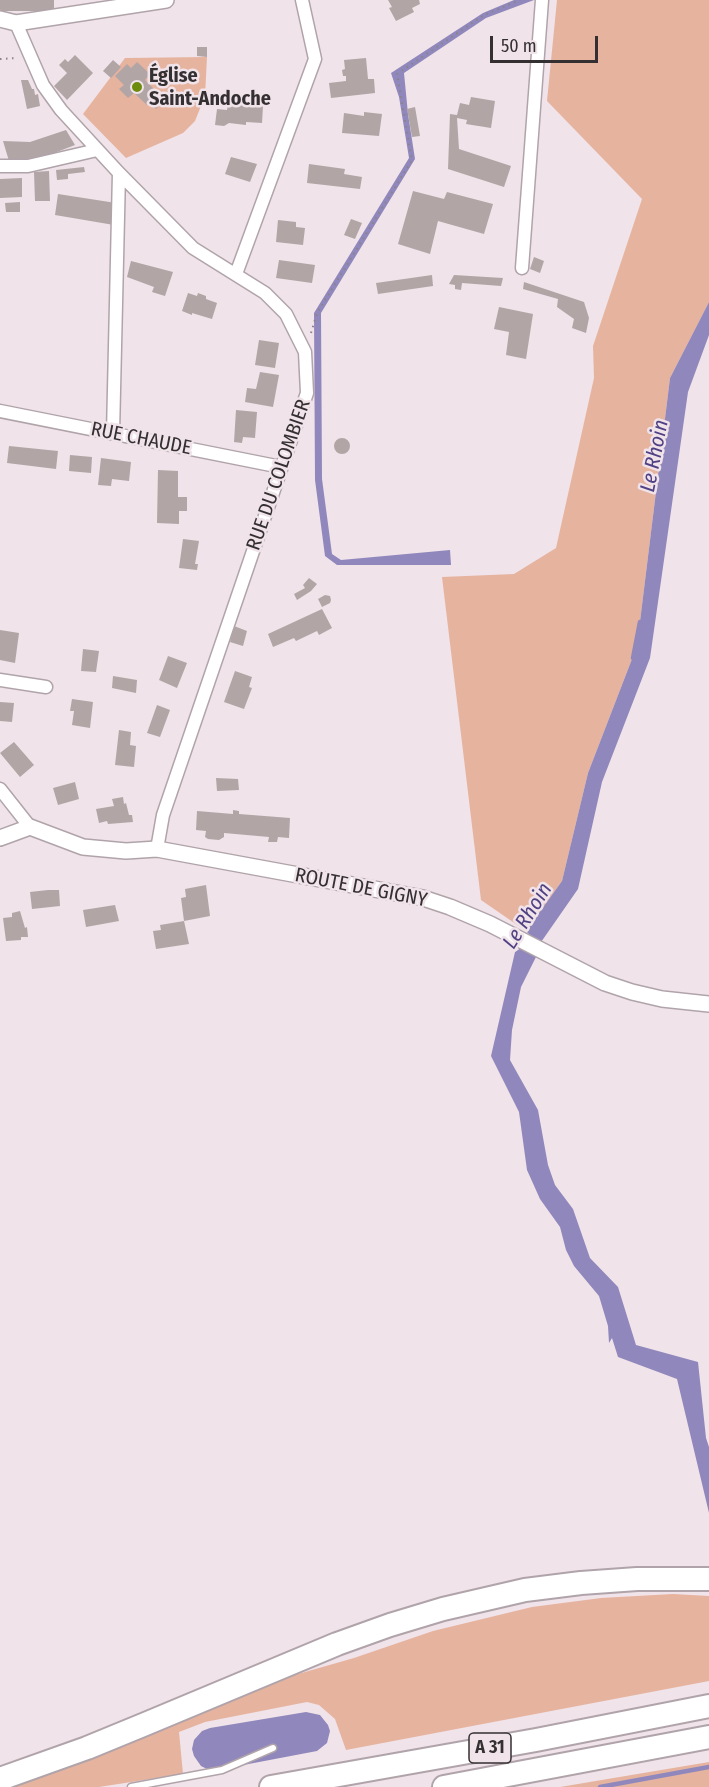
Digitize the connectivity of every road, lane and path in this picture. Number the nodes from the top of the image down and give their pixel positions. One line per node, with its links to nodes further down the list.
1 (166, 0): 6 (street)
2 (302, 0): 13 (street)
3 (520, 0): 14 (path)
4 (542, 0): 12 (street)
5 (0, 19): 6 (street)
6 (16, 23): 7 (street, RUE DU COLOMBIER)
7 (29, 54): 8 (path); 9 (street, RUE DU COLOMBIER)
8 (0, 59)
9 (97, 150): 10 (street); 11 (street, RUE DU COLOMBIER)
10 (0, 166)
11 (119, 173): 13 (street, RUE DU COLOMBIER); 16 (street)
12 (522, 268)
13 (236, 274): 14 (street, RUE DU COLOMBIER)
14 (305, 352): 17 (street, RUE DU COLOMBIER)
15 (0, 411): 16 (street, RUE CHAUDE)
16 (113, 433): 17 (street, RUE CHAUDE)
17 (281, 466): 23 (street, RUE DU COLOMBIER)
18 (0, 680): 19 (street)
19 (46, 687)
20 (0, 789): 21 (street)
21 (30, 827): 22 (street); 23 (street, ROUTE DE GIGNY)
22 (0, 838)
23 (157, 849): 24 (street, ROUTE DE GIGNY)
24 (709, 1004)
25 (709, 1579): 29 (highway)
26 (709, 1706): 32 (highway, A 31)
27 (709, 1737): 30 (highway, A 31)
28 (273, 1748): 31 (lane)
29 (0, 1779)
30 (484, 1783): 33 (highway, A 31)
31 (131, 1787)
32 (271, 1787)
33 (444, 1787)

